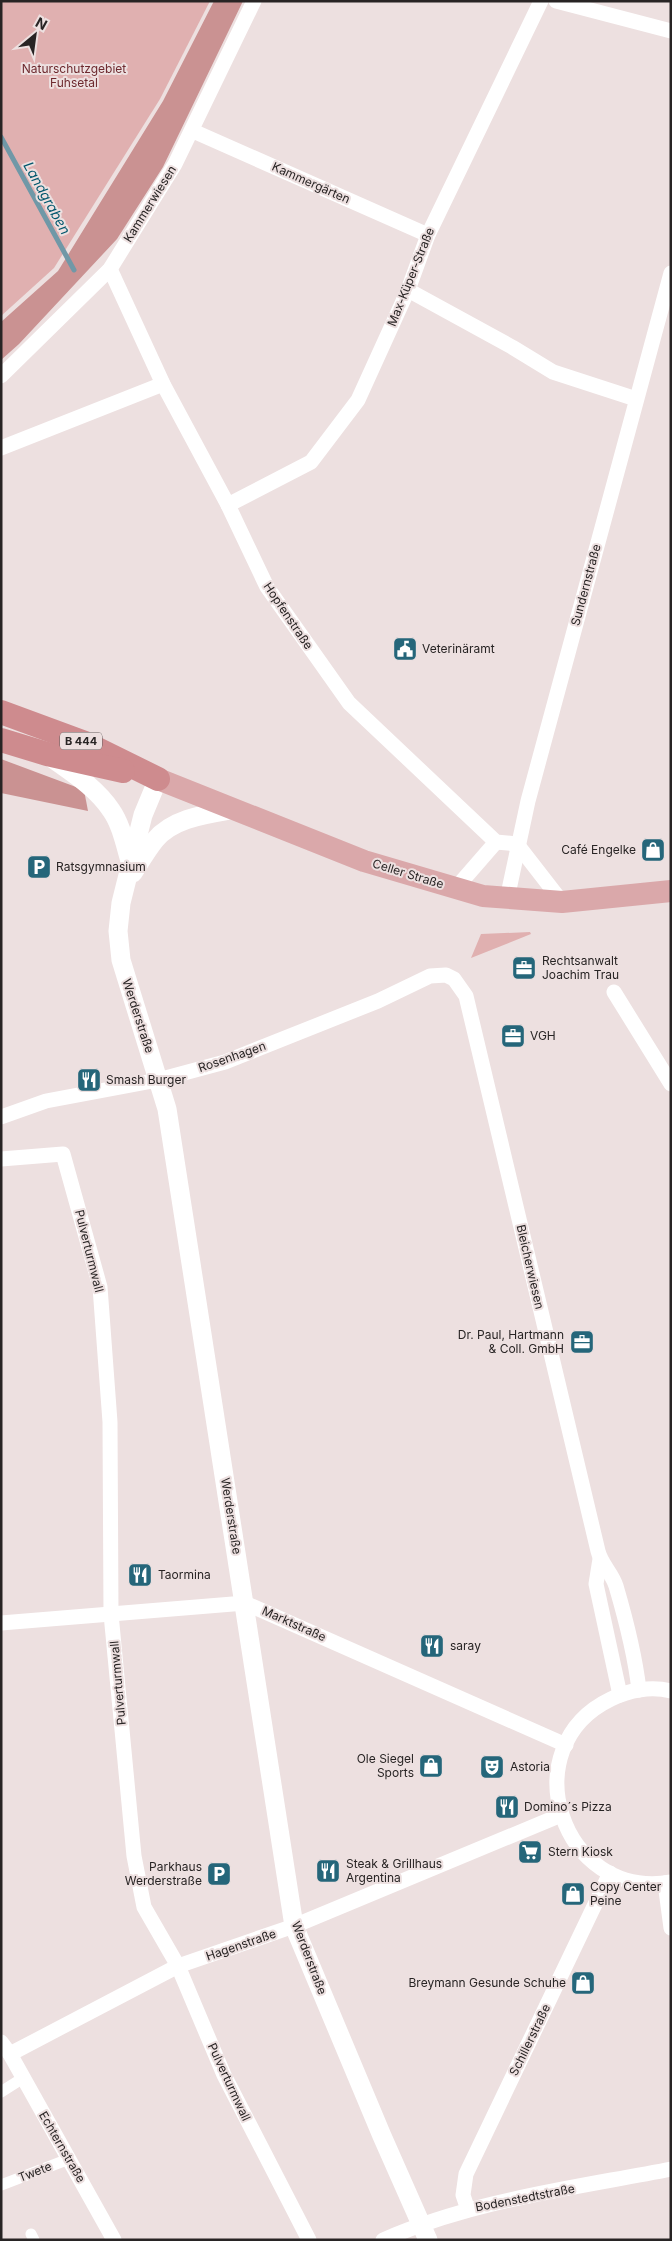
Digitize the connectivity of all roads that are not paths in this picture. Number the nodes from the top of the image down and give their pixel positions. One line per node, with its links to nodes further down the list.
1 (254, 1): 5 (street, Kammerwiesen)
2 (541, 1): 6 (street, Max-Küper-Straße)
3 (556, 1): 4 (street)
4 (671, 31)
5 (193, 131): 6 (street, Kammergärten); 7 (street, Kammerwiesen)
6 (428, 234): 9 (street, Max-Küper-Straße)
7 (110, 269): 10 (street, Kammerwiesen); 11 (street, Hopfenstraße)
8 (671, 273): 12 (street, Sundernstraße)
9 (408, 290): 12 (street); 14 (street, Max-Küper-Straße)
10 (1, 376)
11 (163, 384): 13 (street); 14 (street, Hopfenstraße)
12 (636, 399): 21 (street, Sundernstraße)
13 (1, 448)
14 (228, 505): 20 (street, Hopfenstraße)
15 (1, 712): 18 (highway, B 444)
16 (1, 740): 17 (highway, B 444)
17 (47, 754): 18 (highway, B 444); 22 (street)
18 (158, 778): 19 (main road, Celler Straße / B 444); 22 (street, Werderstraße)
19 (236, 809): 23 (street); 24 (main road, Celler Straße / B 444)
20 (496, 842): 21 (street); 24 (street)
21 (517, 844): 26 (street, Sundernstraße); 27 (street)
22 (130, 862): 23 (street, Werderstraße)
23 (126, 882): 30 (street, Werderstraße)
24 (456, 888): 26 (main road, Celler Straße / B 444)
25 (671, 891): 27 (main road, Celler Straße / B 444)
26 (507, 899): 27 (main road, Celler Straße / B 444)
27 (562, 902)
28 (454, 979): 30 (street, Rosenhagen); 34 (street, Bleicherwiesen)
29 (614, 992): 31 (street)
30 (158, 1080): 32 (street, Rosenhagen); 35 (street, Werderstraße)
31 (671, 1084)
32 (1, 1117)
33 (1, 1159): 36 (street, Pulverturmwall)
34 (600, 1559): 38 (street, Bleicherwiesen); 40 (street, Bleicherwiesen)
35 (245, 1603): 36 (street, Marktstraße); 41 (street, Marktstraße); 45 (street, Werderstraße)
36 (111, 1614): 37 (street, Marktstraße); 47 (street, Pulverturmwall)
37 (1, 1623)
38 (639, 1690): 39 (street); 40 (street)
39 (671, 1691)
40 (620, 1695): 41 (street)
41 (566, 1745): 42 (street)
42 (561, 1815): 43 (street); 45 (street, Hagenstraße)
43 (610, 1873): 44 (street); 54 (street, Schillerstraße)
44 (668, 1882): 46 (street)
45 (294, 1926): 47 (street, Hagenstraße); 55 (street, Werderstraße)
46 (671, 1928)
47 (178, 1966): 48 (street, Hagenstraße); 57 (street, Pulverturmwall)
48 (6, 2048): 49 (street, Echternstraße)
49 (23, 2078): 50 (street); 51 (street, Echternstraße)
50 (1, 2092)
51 (69, 2159): 53 (street, Twete); 56 (street, Echternstraße)
52 (671, 2169): 54 (street, Bodenstedtstraße)
53 (1, 2185)
54 (468, 2210): 55 (street, Bodenstedtstraße)
55 (424, 2232): 58 (street, Bodenstedtstraße)
56 (114, 2240)
57 (309, 2240)
58 (383, 2240)

